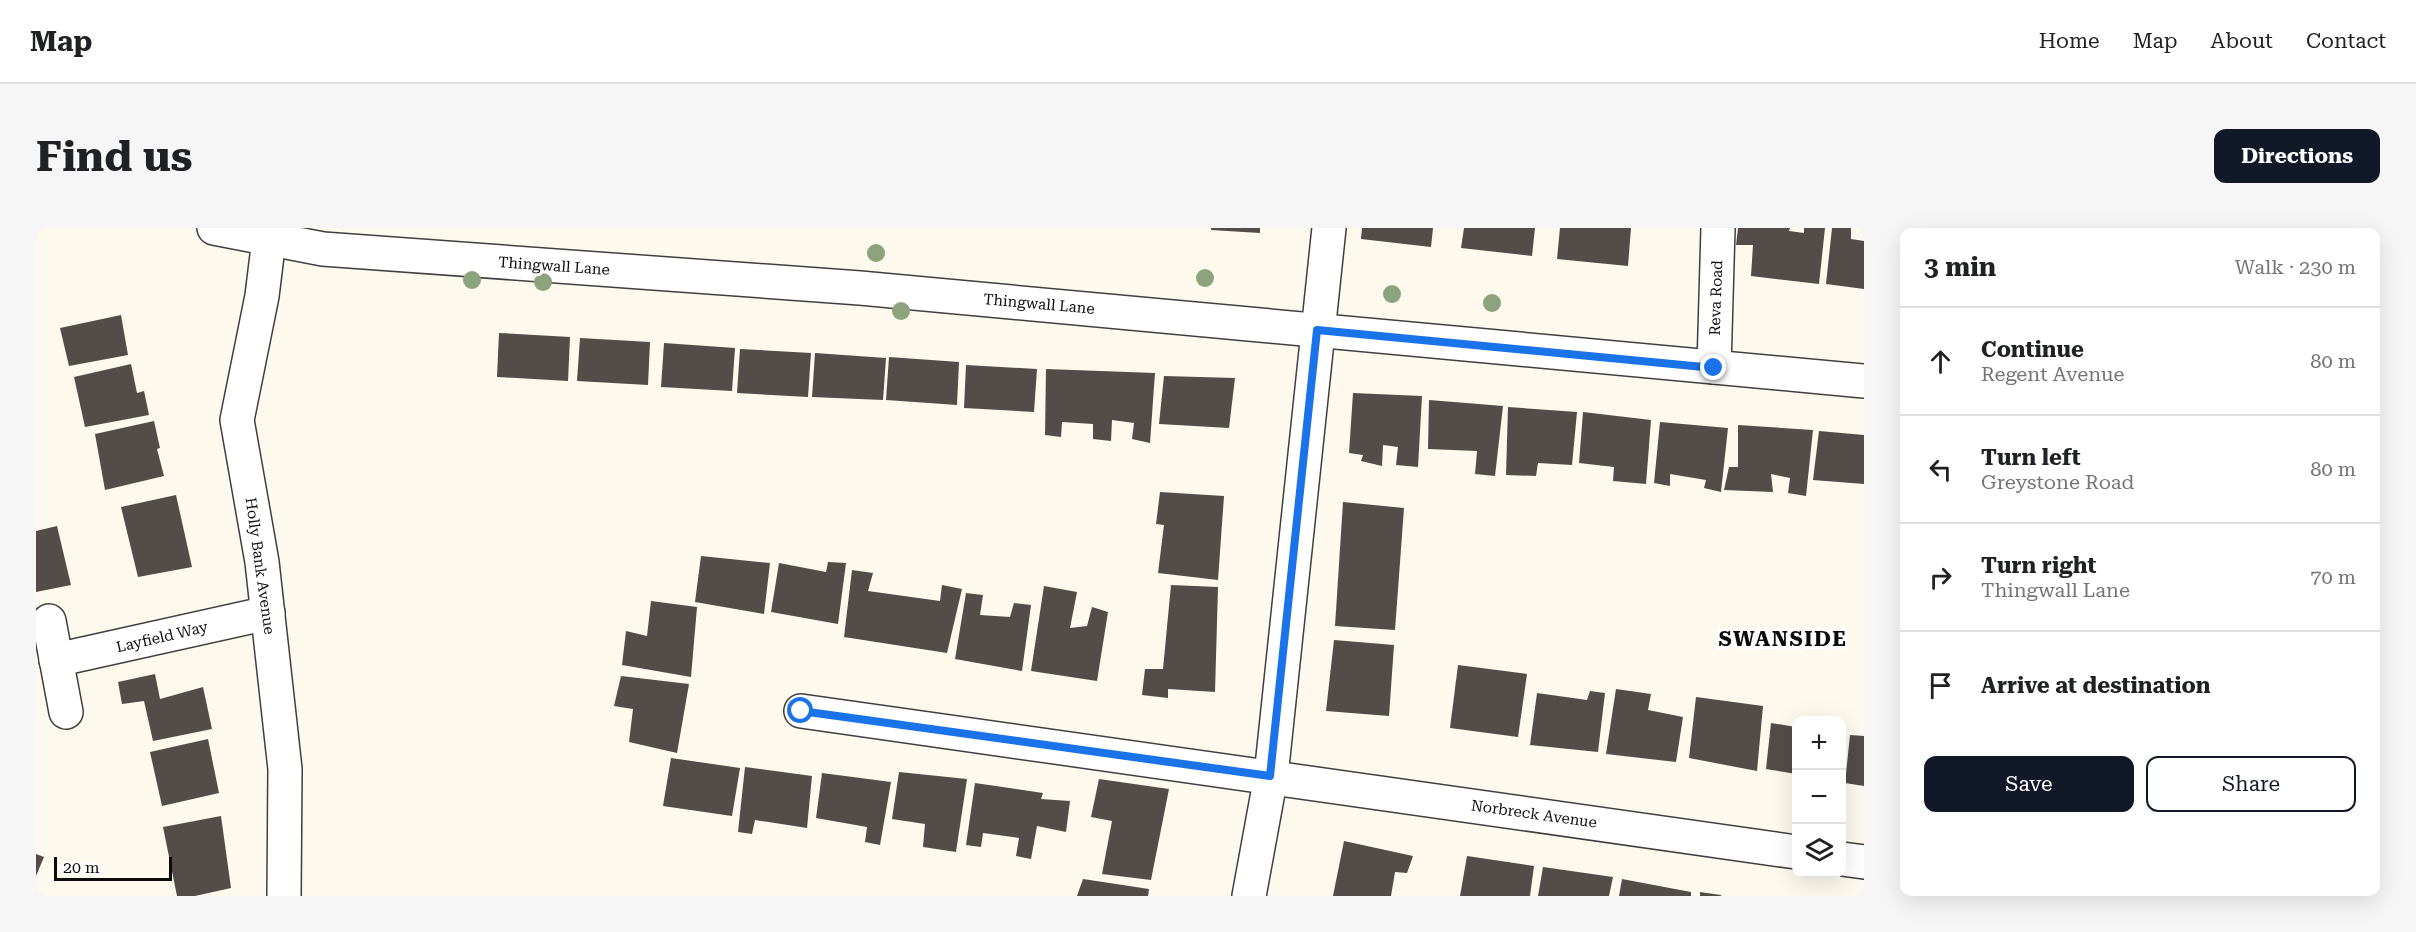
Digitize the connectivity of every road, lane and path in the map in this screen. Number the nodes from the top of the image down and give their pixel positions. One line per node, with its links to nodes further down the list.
1 (214, 228): 4 (street, Thingwall Lane)
2 (1329, 228): 5 (street)
3 (1718, 228): 6 (street, Reva Road)
4 (268, 239): 5 (street, Thingwall Lane); 8 (street, Holly Bank Avenue)
5 (1317, 330): 6 (street, Thingwall Lane); 13 (street)
6 (1714, 368): 7 (street, Thingwall Lane)
7 (1864, 381)
8 (268, 613): 10 (street, Layfield Way); 17 (street, Holly Bank Avenue)
9 (49, 621): 10 (street)
10 (56, 660): 12 (street)
11 (801, 711): 13 (street, Norbreck Avenue)
12 (66, 712)
13 (1270, 776): 14 (street, Norbreck Avenue); 18 (street)
14 (1792, 851)
15 (1846, 860): 16 (street)
16 (1864, 862)
17 (284, 896)
18 (1249, 896)

